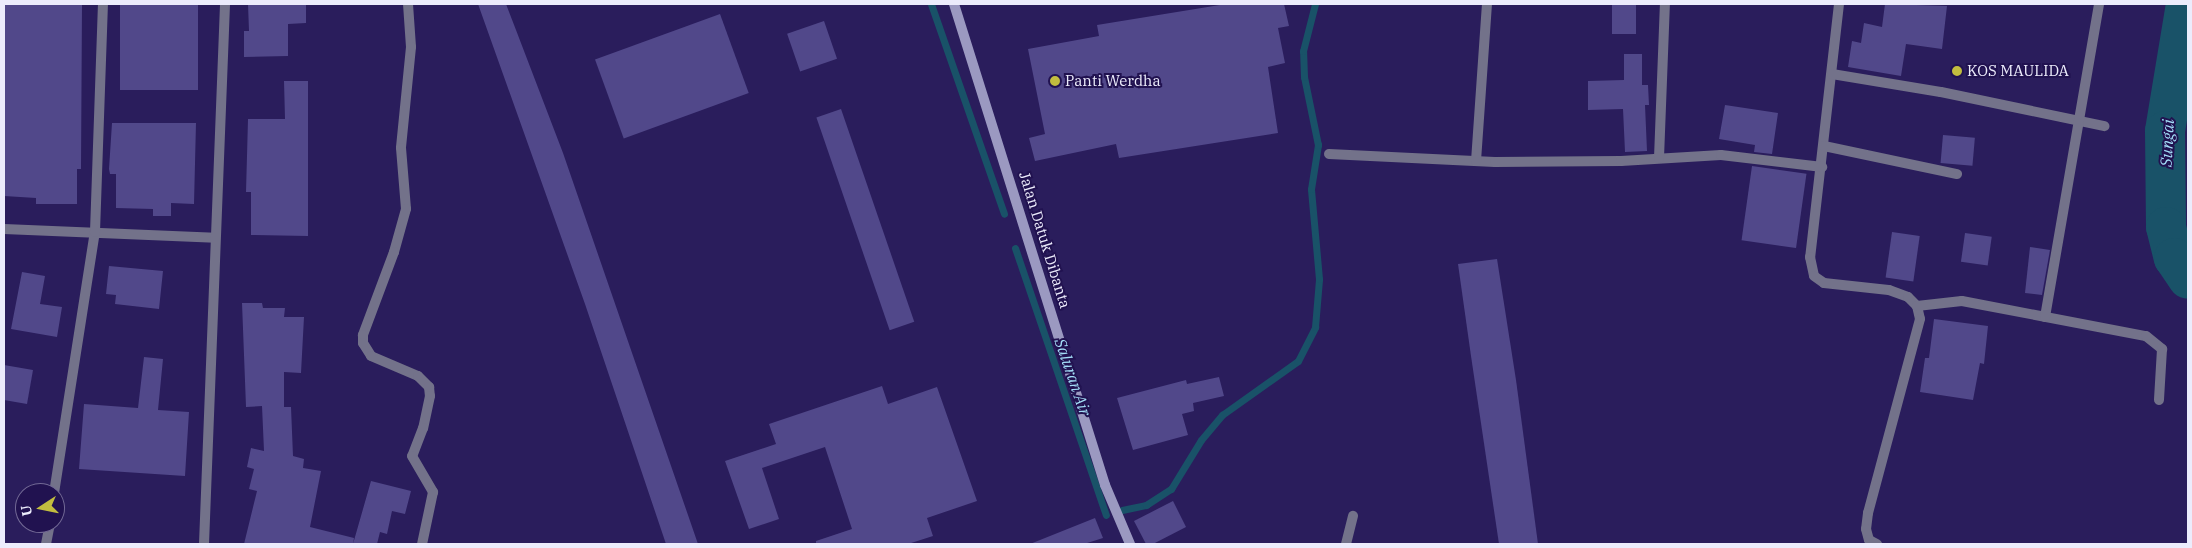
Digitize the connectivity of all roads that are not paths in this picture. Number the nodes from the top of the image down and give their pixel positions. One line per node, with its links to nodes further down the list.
1 (103, 4): 19 (street)
2 (225, 4): 20 (street)
3 (408, 4): 27 (street)
4 (954, 4): 28 (main road, Jalan Datuk Dibanta)
5 (1487, 4): 15 (street)
6 (1665, 4): 14 (street)
7 (1839, 4): 9 (street)
8 (2099, 4): 10 (street)
9 (1832, 74): 10 (street); 12 (street)
10 (2076, 120): 11 (street); 22 (street)
11 (2104, 126)
12 (1824, 146): 16 (street); 17 (street)
13 (1329, 154): 15 (street)
14 (1659, 158): 15 (street); 16 (street)
15 (1476, 161)
16 (1822, 167): 21 (street)
17 (1957, 174)
18 (4, 229): 19 (street)
19 (96, 232): 20 (street); 24 (street)
20 (215, 238): 26 (street)
21 (1917, 306): 22 (street); 30 (street)
22 (2045, 317): 23 (street)
23 (2159, 400)
24 (56, 483)
25 (1353, 516): 29 (street)
26 (204, 544)
27 (422, 544)
28 (1130, 544)
29 (1346, 544)
30 (1877, 544)

